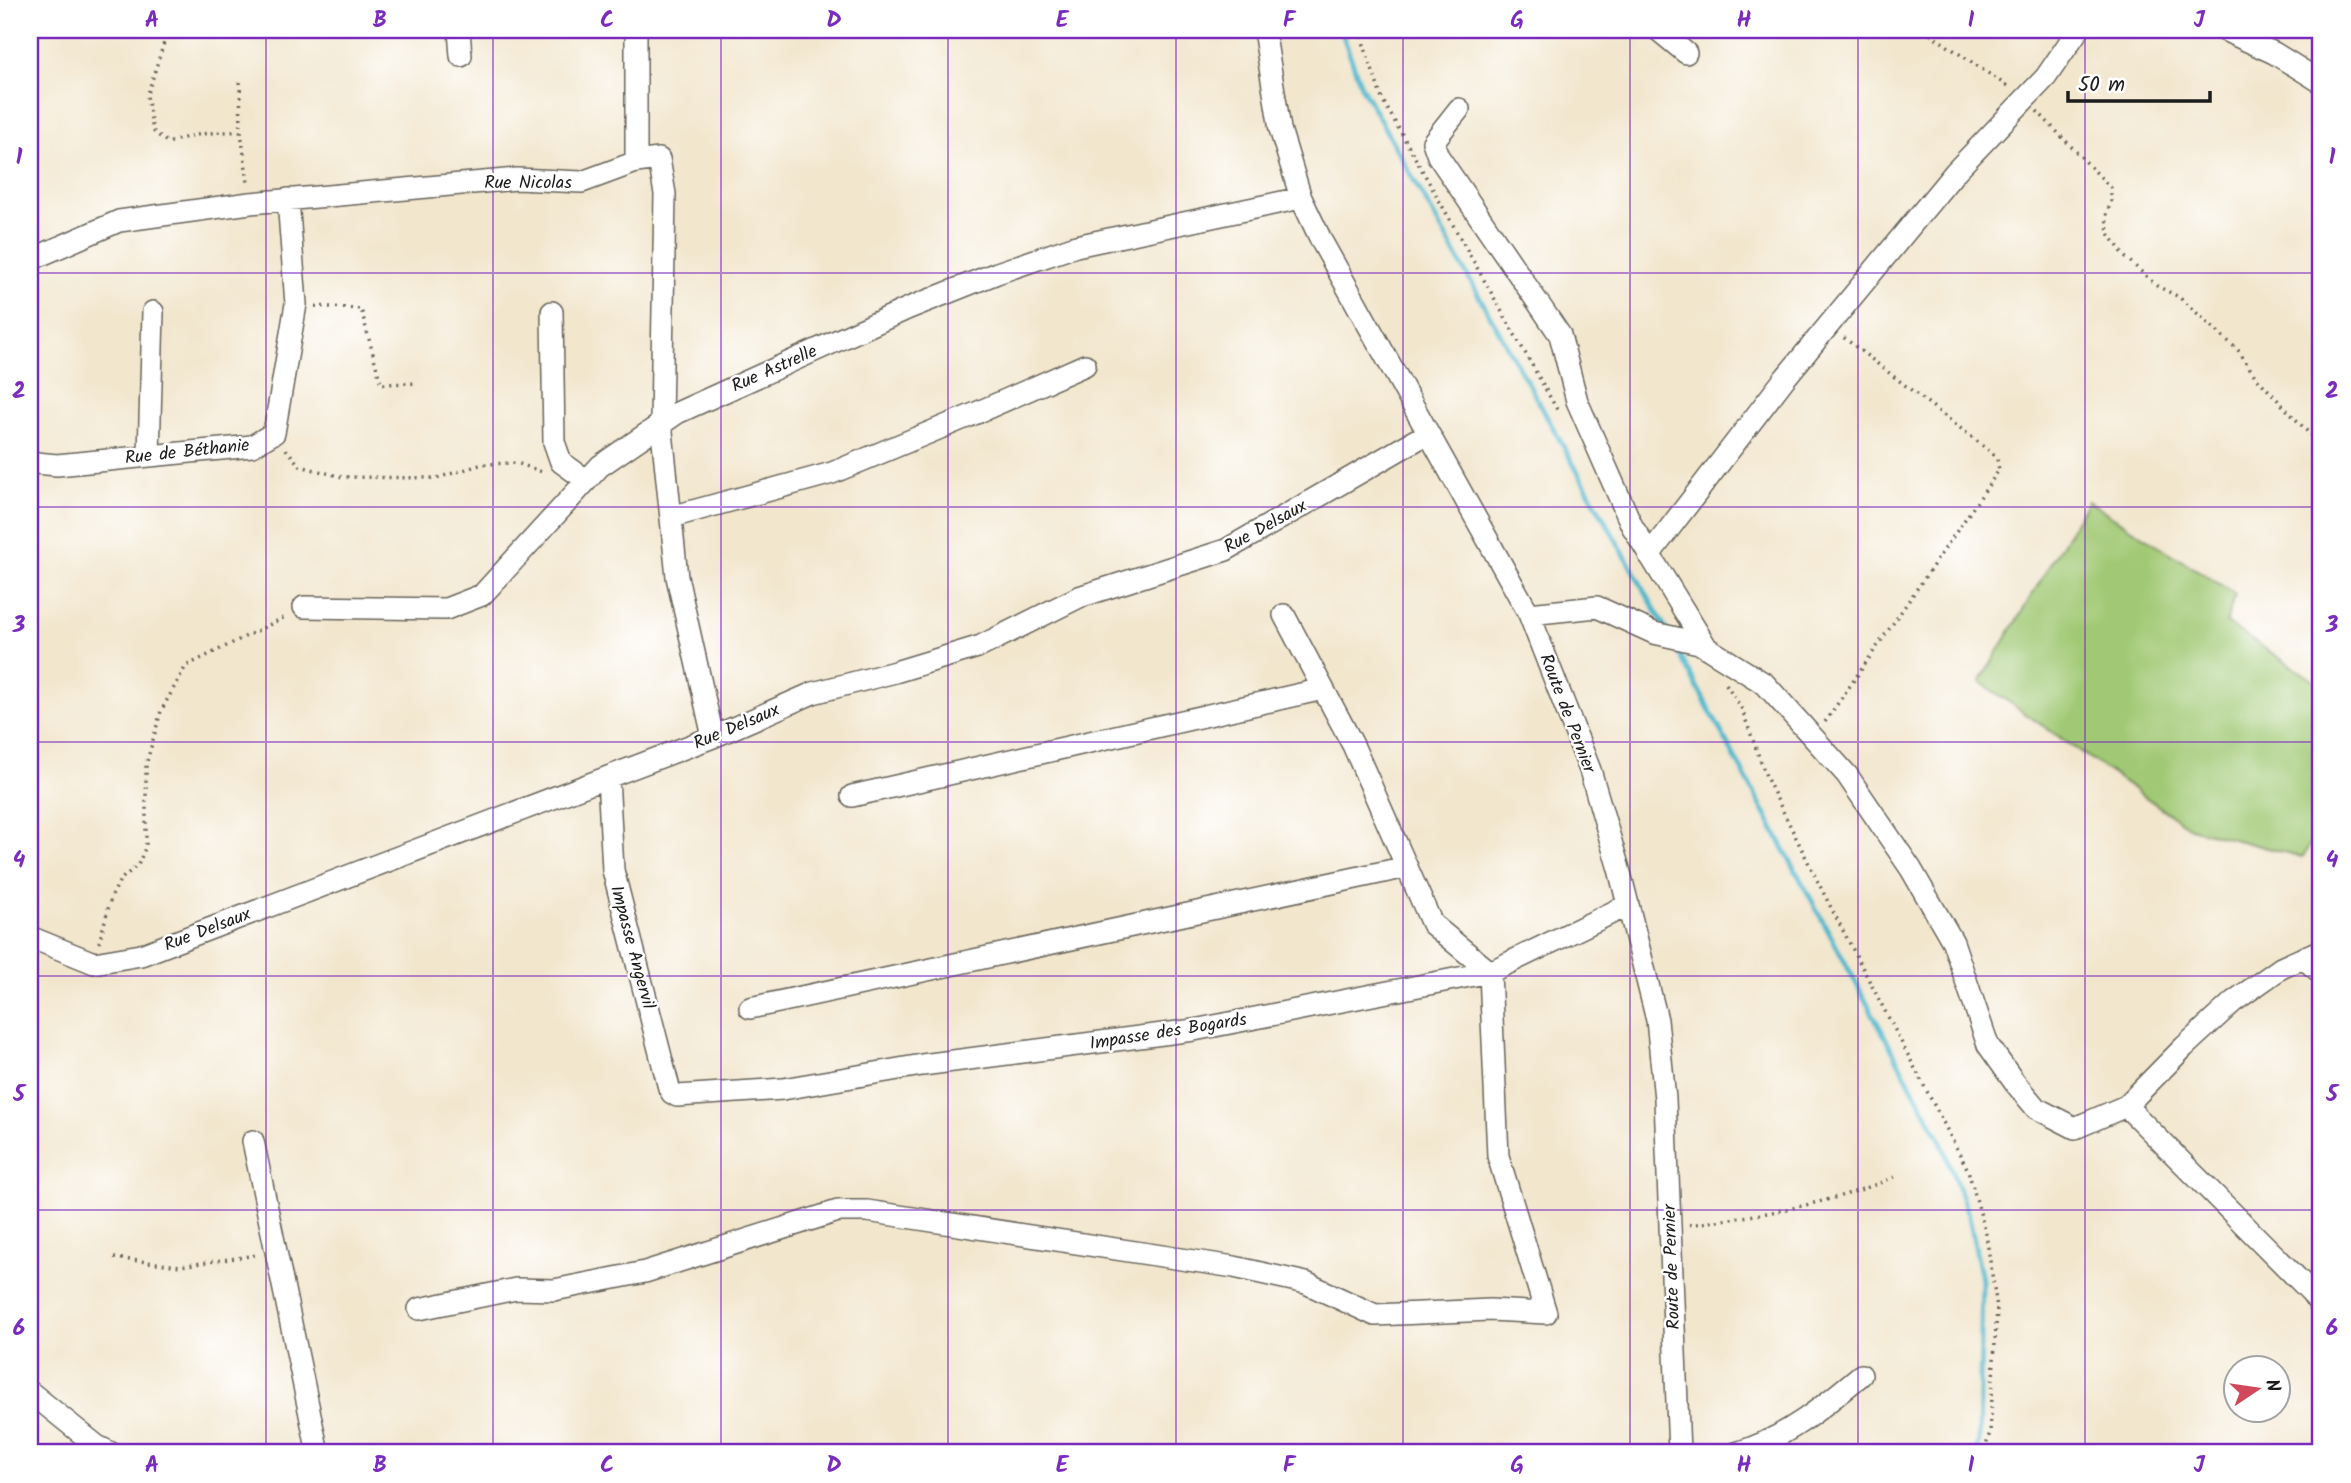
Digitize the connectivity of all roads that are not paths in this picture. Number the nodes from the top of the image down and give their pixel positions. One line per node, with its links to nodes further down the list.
1 (459, 30): 8 (street)
2 (636, 30): 11 (street)
3 (1265, 30): 12 (street, Route de Pernier)
4 (1658, 30): 7 (street)
5 (2078, 30): 24 (street)
6 (2224, 30): 9 (street)
7 (1686, 53)
8 (461, 56)
9 (2321, 82)
10 (1459, 109): 24 (street)
11 (636, 162): 13 (street, Rue Nicolas); 18 (street)
12 (1301, 198): 18 (street, Rue Astrelle); 19 (street, Route de Pernier)
13 (288, 199): 14 (street, Rue Nicolas); 20 (street, Rue de Béthanie)
14 (30, 260)
15 (153, 312): 20 (street)
16 (552, 312): 22 (street)
17 (1085, 365): 23 (street)
18 (661, 422): 22 (street, Rue Astrelle); 23 (street)
19 (1428, 433): 26 (street, Route de Pernier); 30 (street, Rue Delsaux)
20 (149, 454): 21 (street, Rue de Béthanie)
21 (30, 460)
22 (586, 480): 25 (street, Rue Astrelle)
23 (671, 517): 30 (street)
24 (1649, 555): 28 (street)
25 (304, 607)
26 (1529, 614): 28 (street); 34 (street, Route de Pernier)
27 (1284, 615): 29 (street)
28 (1703, 646): 41 (street)
29 (1323, 689): 32 (street); 33 (street)
30 (713, 737): 31 (street, Rue Delsaux)
31 (608, 777): 35 (street, Rue Delsaux); 40 (street, Impasse Angervil)
32 (852, 796)
33 (1407, 867): 37 (street); 39 (street)
34 (1628, 905): 37 (street, Impasse des Bogards); 49 (street, Route de Pernier)
35 (30, 937)
36 (2312, 954): 38 (street); 41 (street)
37 (1490, 972): 40 (street, Impasse des Bogards); 44 (street)
38 (2321, 973)
39 (750, 1008)
40 (693, 1095)
41 (2126, 1106): 43 (street)
42 (253, 1141): 48 (street)
43 (2321, 1306)
44 (419, 1309)
45 (1861, 1375): 50 (street)
46 (30, 1392): 47 (street)
47 (111, 1453)
48 (318, 1453)
49 (1679, 1453)
50 (1736, 1453)

